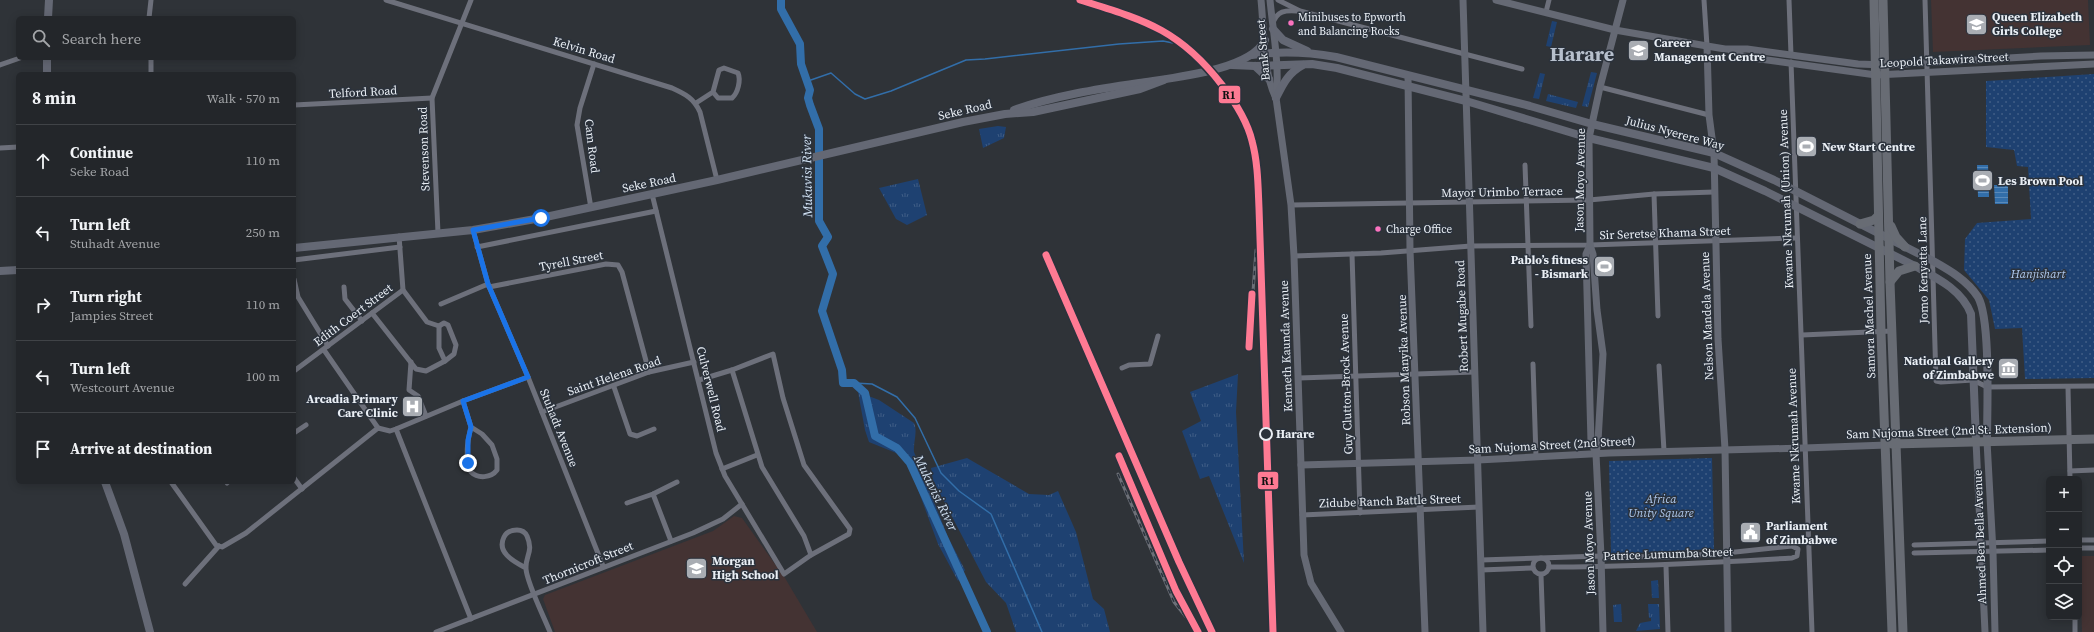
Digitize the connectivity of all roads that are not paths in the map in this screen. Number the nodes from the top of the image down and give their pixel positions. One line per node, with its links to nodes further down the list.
1 (49, 0): 19 (main road)
2 (151, 0): 20 (street)
3 (386, 0): 21 (street, Kelvin Road)
4 (471, 0): 21 (street, Stevenson Road)
5 (1261, 0): 24 (street)
6 (1270, 0): 22 (street, Bank Street)
7 (1278, 0): 17 (street)
8 (1463, 0): 30 (street, Robert Mugabe Road)
9 (1496, 0): 18 (street, Leopold Takawira Street)
10 (1549, 0): 18 (street)
11 (1623, 0): 23 (street, Jason Moyo Avenue)
12 (1704, 0): 25 (street, Nelson Mandela Avenue)
13 (1789, 0): 32 (street)
14 (1874, 0): 45 (highway, Samora Machel Avenue)
15 (1883, 0): 46 (highway, Samora Machel Avenue)
16 (1925, 0): 38 (street, Jomo Kenyatta Lane)
17 (1300, 10): 22 (street); 30 (street)
18 (1546, 12): 23 (street, Leopold Takawira Street)
19 (48, 16)
20 (149, 16)
21 (463, 23): 39 (street, Kelvin Road); 61 (street, Stevenson Road)
22 (1273, 27): 27 (street, Bank Street); 29 (main road)
23 (1615, 30): 25 (street, Leopold Takawira Street); 58 (street, Jason Moyo Avenue)
24 (1265, 40): 28 (street); 31 (main road)
25 (1706, 46): 26 (street, Leopold Takawira Street); 66 (street, Nelson Mandela Avenue)
26 (1725, 49): 32 (street, Leopold Takawira Street); 37 (street, Leopold Takawira Street)
27 (1275, 52): 28 (main road, Julius Nyerere Way); 29 (main road, Julius Nyerere Way); 43 (street, Bank Street)
28 (1266, 53): 31 (main road, Julius Nyerere Way); 48 (street)
29 (1311, 53): 55 (main road, Julius Nyerere Way)
30 (1464, 53): 49 (street); 59 (street, Robert Mugabe Road)
31 (1252, 55): 42 (main road)
32 (1791, 55): 45 (street, Leopold Takawira Street)
33 (2094, 56): 38 (street, Leopold Takawira Street)
34 (16, 59): 41 (street)
35 (47, 60): 50 (main road)
36 (151, 60): 51 (street)
37 (1791, 62): 53 (street, Leopold Takawira Street); 75 (street, Kwame Nkrumah (Union) Avenue)
38 (1928, 63): 46 (street, Leopold Takawira Street); 52 (street, Jomo Kenyatta Lane)
39 (594, 64): 64 (street, Kelvin Road); 85 (street, Cam Road)
40 (2094, 64): 52 (street, Leopold Takawira Street)
41 (0, 65)
42 (1232, 65): 47 (main road, Julius Nyerere Way); 74 (main road, Seke Road)
43 (1276, 65): 44 (main road, Julius Nyerere Way); 48 (main road, Julius Nyerere Way); 62 (street, Bank Street)
44 (1304, 65): 57 (main road, Julius Nyerere Way); 62 (main road)
45 (1876, 65): 46 (street, Leopold Takawira Street); 53 (highway, Samora Machel Avenue)
46 (1886, 65): 54 (highway, Samora Machel Avenue)
47 (1255, 66): 48 (main road, Julius Nyerere Way); 56 (main road)
48 (1267, 66): 56 (street)
49 (1522, 69)
50 (47, 72)
51 (151, 72)
52 (1928, 74): 54 (street, Leopold Takawira Street); 111 (street, Jomo Kenyatta Lane)
53 (1876, 75): 54 (street, Leopold Takawira Street); 87 (highway, Samora Machel Avenue)
54 (1886, 75): 88 (highway, Samora Machel Avenue)
55 (1408, 76): 57 (street, Robson Manyika Avenue); 59 (main road, Julius Nyerere Way)
56 (1270, 79): 62 (street)
57 (1407, 87): 63 (main road, Julius Nyerere Way); 82 (street, Robson Manyika Avenue)
58 (1600, 87): 66 (street); 67 (street, Jason Moyo Avenue)
59 (1465, 89): 63 (street, Robert Mugabe Road); 67 (main road, Julius Nyerere Way)
60 (713, 92): 60 (street); 64 (street)
61 (432, 98): 65 (street, Telford Road); 91 (street, Stevenson Road)
62 (1276, 98): 83 (street, Kenneth Kaunda Avenue)
63 (1466, 101): 68 (main road, Julius Nyerere Way); 81 (street, Robert Mugabe Road)
64 (696, 104): 74 (street)
65 (296, 105)
66 (1709, 115): 71 (street, Nelson Mandela Avenue)
67 (1592, 124): 68 (street, Jason Moyo Avenue); 71 (main road, Julius Nyerere Way)
68 (1589, 138): 73 (main road, Julius Nyerere Way); 79 (street, Jason Moyo Avenue)
69 (16, 147): 70 (street)
70 (0, 148)
71 (1714, 153): 73 (street, Nelson Mandela Avenue); 75 (main road, Julius Nyerere Way)
72 (1525, 165): 80 (street)
73 (1714, 168): 76 (street, Nelson Mandela Avenue); 84 (main road, Julius Nyerere Way)
74 (717, 180): 77 (main road, Seke Road)
75 (1795, 191): 84 (street, Kwame Nkrumah (Union) Avenue); 89 (main road, Julius Nyerere Way)
76 (1714, 192): 78 (street, Mayor Urimbo Terrace); 96 (street, Nelson Mandela Avenue)
77 (652, 194): 85 (main road, Seke Road); 86 (street, Culverwell Road)
78 (1654, 194): 79 (street, Mayor Urimbo Terrace); 97 (street)
79 (1589, 200): 80 (street, Mayor Urimbo Terrace); 98 (street, Jason Moyo Avenue)
80 (1527, 202): 81 (street, Mayor Urimbo Terrace); 100 (street)
81 (1470, 203): 82 (street, Mayor Urimbo Terrace); 99 (street, Robert Mugabe Road)
82 (1409, 204): 83 (street, Mayor Urimbo Terrace); 106 (street, Robson Manyika Avenue)
83 (1291, 205): 109 (street, Kenneth Kaunda Avenue)
84 (1795, 207): 94 (street, Kwame Nkrumah (Union) Avenue); 105 (main road, Julius Nyerere Way)
85 (591, 208): 90 (main road, Seke Road)
86 (656, 210): 102 (street); 135 (street, Culverwell Road)
87 (1878, 216): 89 (highway); 92 (highway, Samora Machel Avenue)
88 (1889, 219): 95 (highway, Samora Machel Avenue); 103 (highway)
89 (1860, 224): 92 (main road, Julius Nyerere Way)
90 (473, 230): 91 (main road, Seke Road); 102 (street, Stuhadt Avenue)
91 (438, 233): 93 (main road, Seke Road)
92 (1878, 234): 95 (main road, Julius Nyerere Way); 105 (highway, Samora Machel Avenue)
93 (399, 236): 101 (street); 104 (main road, Seke Road)
94 (1796, 238): 96 (street, Sir Seretse Khama Street); 129 (street, Kwame Nkrumah (Union) Avenue)
95 (1889, 239): 103 (main road, Julius Nyerere Way); 108 (highway, Samora Machel Avenue)
96 (1716, 241): 97 (street, Sir Seretse Khama Street); 169 (street, Nelson Mandela Avenue)
97 (1656, 243): 98 (street, Sir Seretse Khama Street); 123 (street)
98 (1590, 245): 100 (street, Sir Seretse Khama Street); 171 (street, Jason Moyo Avenue); 171 (street, Jason Moyo Avenue)
99 (1471, 246): 100 (street, Sir Seretse Khama Street); 106 (street, Sir Seretse Khama Street); 142 (street, Robert Mugabe Road)
100 (1529, 246): 126 (street)
101 (400, 247): 110 (street); 120 (street)
102 (477, 247): 117 (street, Stuhadt Avenue)
103 (1905, 247): 111 (main road, Julius Nyerere Way)
104 (296, 248)
105 (1879, 249): 108 (main road, Julius Nyerere Way); 128 (highway, Samora Machel Avenue)
106 (1410, 250): 107 (street, Sir Seretse Khama Street); 143 (street, Robson Manyika Avenue)
107 (1352, 254): 109 (street, Sir Seretse Khama Street); 144 (street, Guy Clutton-Brock Avenue)
108 (1889, 255): 112 (main road, Julius Nyerere Way); 116 (highway, Samora Machel Avenue)
109 (1294, 256): 146 (street, Kenneth Kaunda Avenue)
110 (296, 260)
111 (1933, 261): 115 (street, Jomo Kenyatta Lane); 149 (main road, Julius Nyerere Way)
112 (1915, 266): 115 (main road, Julius Nyerere Way); 116 (highway)
113 (16, 270): 114 (main road)
114 (0, 271)
115 (1933, 276): 148 (main road, Julius Nyerere Way); 148 (street, Jomo Kenyatta Lane)
116 (1890, 282): 127 (highway, Samora Machel Avenue)
117 (489, 286): 121 (street); 141 (street, Tyrell Street); 145 (street, Stuhadt Avenue)
118 (344, 287): 124 (street)
119 (296, 288): 131 (street)
120 (403, 290): 122 (street, Edith Coert Street); 125 (street)
121 (441, 304)
122 (372, 313): 124 (street, Edith Coert Street); 134 (street)
123 (1658, 316)
124 (362, 321): 131 (street, Edith Coert Street)
125 (439, 326): 133 (street); 133 (street)
126 (1531, 326)
127 (1892, 331): 128 (street); 166 (highway, Samora Machel Avenue)
128 (1881, 332): 129 (street); 167 (highway, Samora Machel Avenue)
129 (1802, 335): 168 (street, Kwame Nkrumah Avenue)
130 (1158, 336): 138 (street)
131 (328, 346): 132 (street, Edith Coert Street)
132 (324, 350): 139 (street, Edith Coert Street); 158 (street)
133 (445, 361): 134 (street)
134 (411, 362): 155 (street)
135 (694, 362): 141 (street, Saint Helena Road); 147 (street, Culverwell Road)
136 (1533, 364): 173 (street)
137 (1659, 366): 170 (street)
138 (1122, 368)
139 (296, 370)
140 (732, 370): 147 (street); 172 (street); 211 (street)
141 (649, 372): 151 (street, Saint Helena Road)
142 (1475, 372): 143 (street); 174 (street, Robert Mugabe Road)
143 (1416, 374): 144 (street); 175 (street, Robson Manyika Avenue)
144 (1356, 376): 146 (street); 176 (street, Guy Clutton-Brock Avenue)
145 (528, 377): 153 (street); 154 (street, Stuhadt Avenue)
146 (1298, 378): 177 (street, Kenneth Kaunda Avenue)
147 (699, 380): 178 (street, Culverwell Road)
148 (1973, 380): 149 (street, Jomo Kenyatta Lane); 164 (main road, Julius Nyerere Way)
149 (1987, 386): 152 (street, Jomo Kenyatta Lane); 165 (main road, Julius Nyerere Way)
150 (2094, 386): 152 (street, Jomo Kenyatta Lane)
151 (614, 387): 154 (street, Saint Helena Road); 160 (street)
152 (2068, 387): 162 (street)
153 (463, 401): 155 (street); 157 (street)
154 (542, 412): 216 (street, Stuhadt Avenue)
155 (426, 416): 159 (street)
156 (306, 425): 161 (street)
157 (471, 427): 157 (street)
158 (378, 428): 159 (street); 186 (street)
159 (396, 429): 226 (street)
160 (654, 429)
161 (296, 432)
162 (2069, 439): 163 (highway, Sam Nujoma Street (2nd St. Extension)); 165 (highway, Sam Nujoma Street (2nd St. Extension)); 180 (street)
163 (2094, 439)
164 (1976, 441): 165 (highway, Sam Nujoma Street (2nd St. Extension)); 166 (highway, Sam Nujoma Street (2nd St. Extension)); 200 (street, Ahmed Ben Bella Avenue)
165 (1987, 441): 198 (street, Ahmed Ben Bella Avenue)
166 (1897, 444): 167 (highway, Sam Nujoma Street (2nd St. Extension)); 240 (highway, Samora Machel Avenue)
167 (1886, 445): 168 (street, Sam Nujoma Street (2nd St. Extension)); 239 (highway, Samora Machel Avenue)
168 (1804, 448): 169 (street, Sam Nujoma Street (2nd Street)); 238 (street, Kwame Nkrumah Avenue)
169 (1725, 449): 170 (street, Sam Nujoma Street (2nd Street)); 208 (street, Nelson Mandela Avenue)
170 (1664, 451): 171 (street, Sam Nujoma Street (2nd Street))
171 (1596, 454): 173 (street, Sam Nujoma Street (2nd Street)); 212 (street, Jason Moyo Avenue)
172 (757, 455): 178 (street); 211 (street)
173 (1536, 457): 174 (street, Sam Nujoma Street (2nd Street))
174 (1478, 460): 175 (street, Sam Nujoma Street (2nd Street)); 190 (street, Robert Mugabe Road)
175 (1419, 461): 176 (street, Sam Nujoma Street (2nd Street)); 191 (street, Robson Manyika Avenue)
176 (1359, 463): 177 (street, Sam Nujoma Street (2nd Street)); 192 (street, Guy Clutton-Brock Avenue)
177 (1301, 465): 193 (street, Kenneth Kaunda Avenue)
178 (722, 469): 189 (street, Culverwell Road)
179 (2094, 470): 180 (street)
180 (2070, 471): 181 (street)
181 (2070, 476)
182 (296, 481): 186 (street)
183 (677, 482): 187 (street)
184 (105, 484): 228 (main road)
185 (172, 484): 202 (street)
186 (302, 489): 202 (street)
187 (653, 494): 188 (street); 196 (street)
188 (627, 502)
189 (742, 504): 196 (street, Thornicroft Street); 211 (street, Culverwell Road)
190 (1479, 508): 191 (street, Zidube Ranch Battle Street); 214 (street, Robert Mugabe Road)
191 (1421, 510): 192 (street, Zidube Ranch Battle Street); 232 (street, Robson Manyika Avenue)
192 (1360, 513): 193 (street, Zidube Ranch Battle Street)
193 (1302, 515): 231 (street, Kenneth Kaunda Avenue)
194 (2082, 540): 195 (street)
195 (2094, 540)
196 (671, 541): 216 (street, Thornicroft Street)
197 (2046, 541): 198 (street)
198 (1992, 543): 200 (street); 207 (street, Ahmed Ben Bella Avenue)
199 (1938, 544): 200 (street); 201 (street); 209 (street)
200 (1980, 544): 206 (street, Ahmed Ben Bella Avenue)
201 (1914, 545)
202 (217, 546): 224 (street)
203 (2082, 548): 204 (street)
204 (2094, 548)
205 (2046, 550): 207 (street)
206 (1982, 552): 207 (street); 209 (street); 241 (street, Ahmed Ben Bella Avenue)
207 (1993, 552): 242 (street, Ahmed Ben Bella Avenue)
208 (1726, 553): 212 (street, Patrice Lumumba Street); 215 (street, Nelson Mandela Avenue); 215 (street, Patrice Lumumba Street)
209 (1939, 553): 210 (street)
210 (1914, 554)
211 (811, 555)
212 (1602, 556): 213 (street, Patrice Lumumba Street); 219 (street, Jason Moyo Avenue)
213 (1540, 558): 214 (street, Patrice Lumumba Street); 218 (street); 221 (street)
214 (1481, 560): 222 (street, Robert Mugabe Road)
215 (1726, 562): 217 (street, Patrice Lumumba Street); 237 (street, Nelson Mandela Avenue)
216 (604, 566): 225 (street, Thornicroft Street)
217 (1666, 566): 219 (street, Patrice Lumumba Street); 236 (street)
218 (1549, 567): 219 (street, Patrice Lumumba Street); 223 (street)
219 (1602, 567): 235 (street, Jason Moyo Avenue)
220 (526, 568): 220 (street); 225 (street)
221 (1533, 568): 222 (street); 223 (street)
222 (1481, 570): 233 (street, Robert Mugabe Road)
223 (1541, 574): 234 (street)
224 (185, 584)
225 (535, 595): 226 (street, Thornicroft Street); 230 (street)
226 (471, 619): 229 (street, Thornicroft Street)
227 (2075, 620): 243 (street)
228 (150, 632)
229 (436, 632)
230 (550, 632)
231 (1341, 632)
232 (1425, 632)
233 (1483, 632)
234 (1542, 632)
235 (1603, 632)
236 (1668, 632)
237 (1728, 632)
238 (1812, 632)
239 (1892, 632)
240 (1902, 632)
241 (1985, 632)
242 (1995, 632)
243 (2075, 632)

